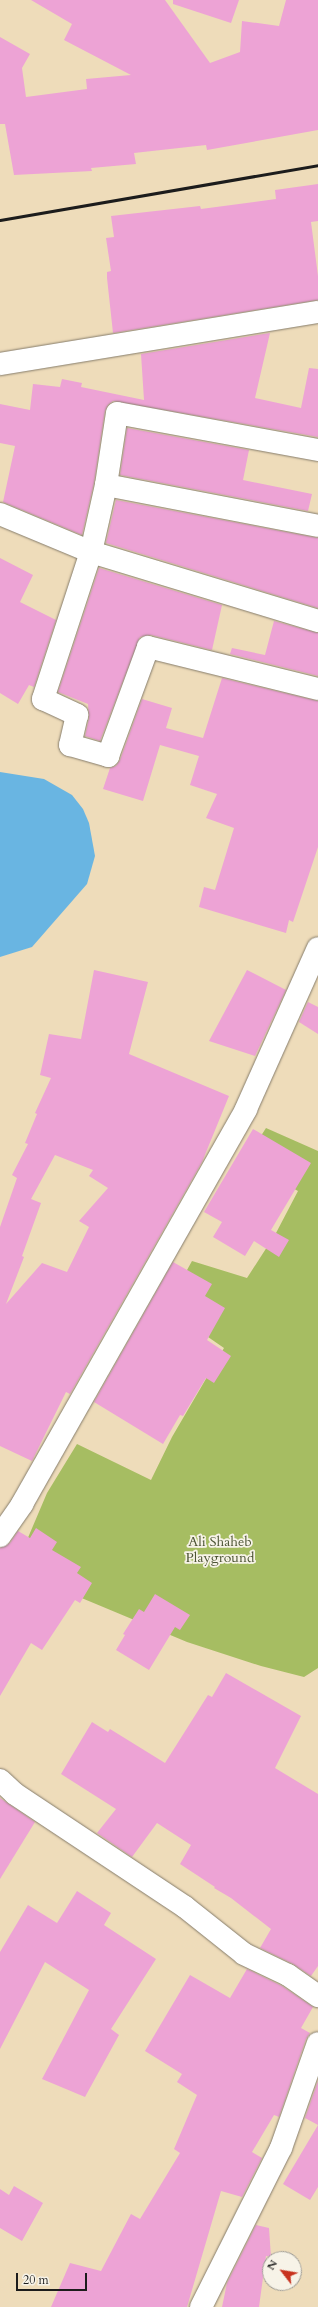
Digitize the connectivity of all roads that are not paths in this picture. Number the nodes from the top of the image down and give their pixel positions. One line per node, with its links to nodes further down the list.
1 (318, 312): 2 (street)
2 (0, 364)
3 (318, 450): 4 (street)
4 (106, 485): 6 (street); 7 (street)
5 (0, 514): 7 (street)
6 (318, 526)
7 (91, 552): 8 (street); 9 (street)
8 (318, 621)
9 (318, 689)
10 (318, 948): 11 (street)
11 (0, 1536)
12 (0, 1780): 13 (street)
13 (318, 1996)
14 (318, 2042): 15 (street)
15 (202, 2307)

